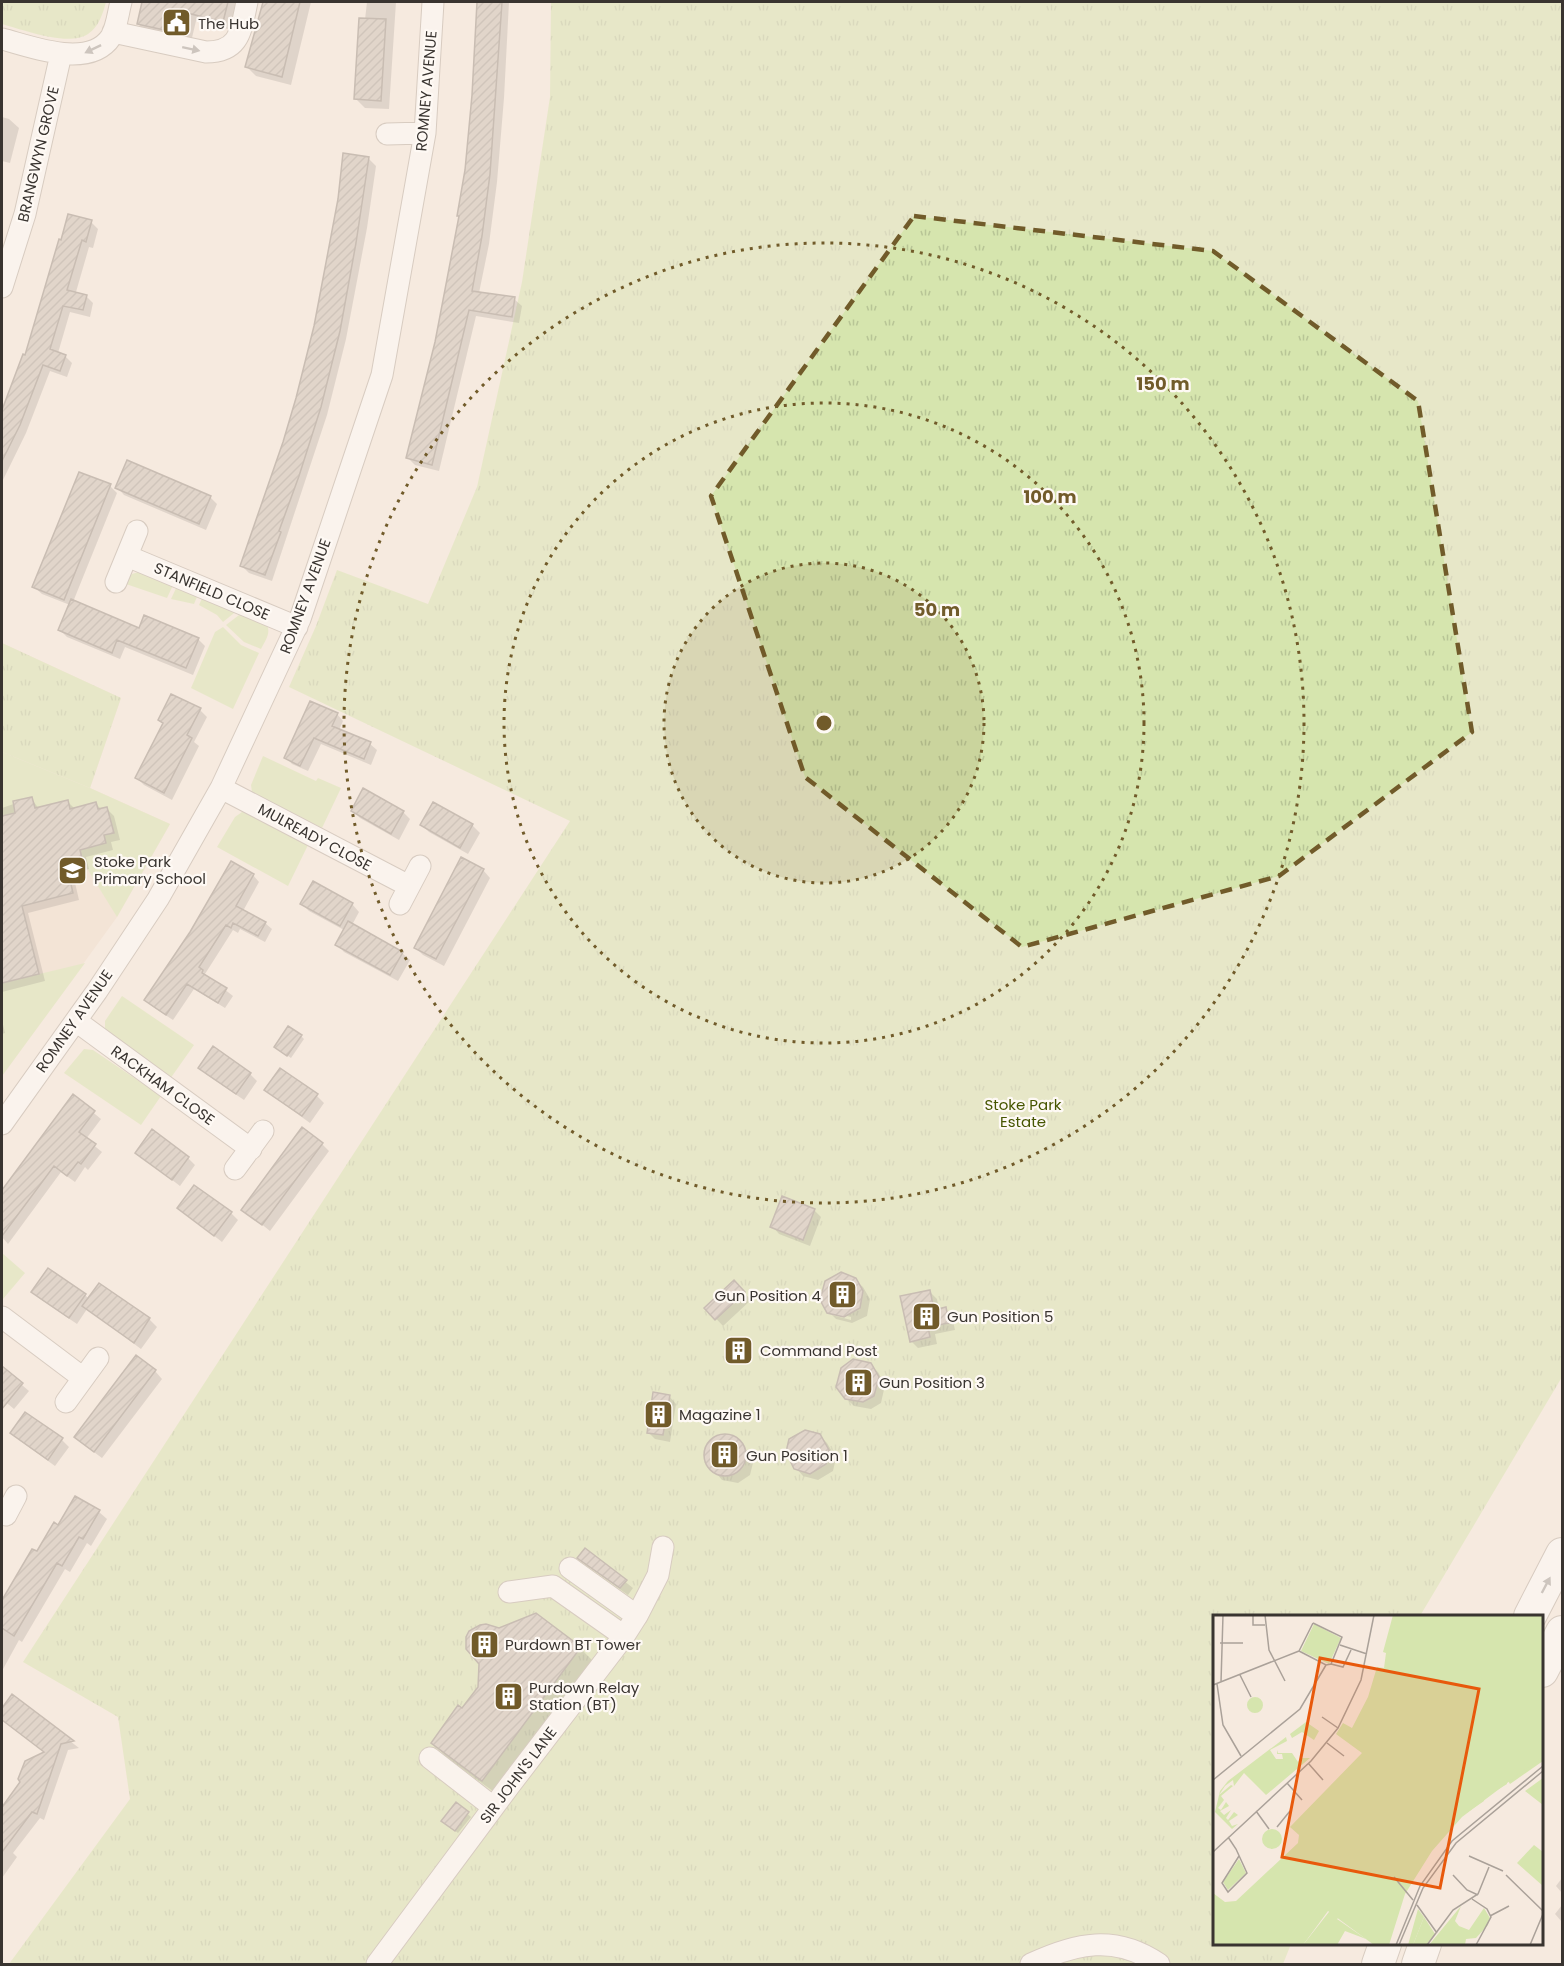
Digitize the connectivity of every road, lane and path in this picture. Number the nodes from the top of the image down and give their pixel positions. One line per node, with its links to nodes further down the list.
1 (121, 2): 4 (street)
2 (247, 2): 4 (street, one-way to 2)
3 (433, 2): 7 (street, ROMNEY AVENUE)
4 (113, 32): 6 (street, one-way to 6)
5 (2, 39): 6 (street)
6 (61, 54): 9 (street, BRANGWYN GROVE)
7 (425, 133): 8 (street); 13 (street, ROMNEY AVENUE)
8 (387, 134)
9 (2, 287)
10 (137, 531): 11 (street)
11 (127, 556): 12 (street); 13 (street, STANFIELD CLOSE)
12 (116, 582)
13 (297, 627): 14 (street, ROMNEY AVENUE)
14 (222, 788): 15 (street, MULREADY CLOSE); 16 (street, ROMNEY AVENUE)
15 (420, 866)
16 (76, 1021): 17 (street, ROMNEY AVENUE); 19 (street, RACKHAM CLOSE)
17 (2, 1124)
18 (263, 1131): 19 (street)
19 (250, 1149): 20 (street)
20 (235, 1170)
21 (2, 1317): 23 (street)
22 (99, 1358): 23 (street)
23 (83, 1378): 24 (street)
24 (66, 1401)
25 (16, 1496): 26 (street)
26 (2, 1512)
27 (663, 1547): 32 (street, SIR JOHN'S LANE)
28 (1563, 1554): 31 (highway, one-way to 28)
29 (570, 1568): 32 (street)
30 (509, 1592): 34 (street)
31 (1531, 1615)
32 (637, 1616): 34 (street, SIR JOHN'S LANE)
33 (1563, 1632): 35 (highway)
34 (624, 1636): 37 (street, SIR JOHN'S LANE)
35 (1543, 1669)
36 (430, 1758): 37 (street)
37 (493, 1807): 40 (street, SIR JOHN'S LANE)
38 (1385, 1945): 43 (highway)
39 (1425, 1945): 44 (highway)
40 (377, 1965)
41 (1031, 1965): 42 (street)
42 (1159, 1965)
43 (1378, 1965)
44 (1418, 1965)

